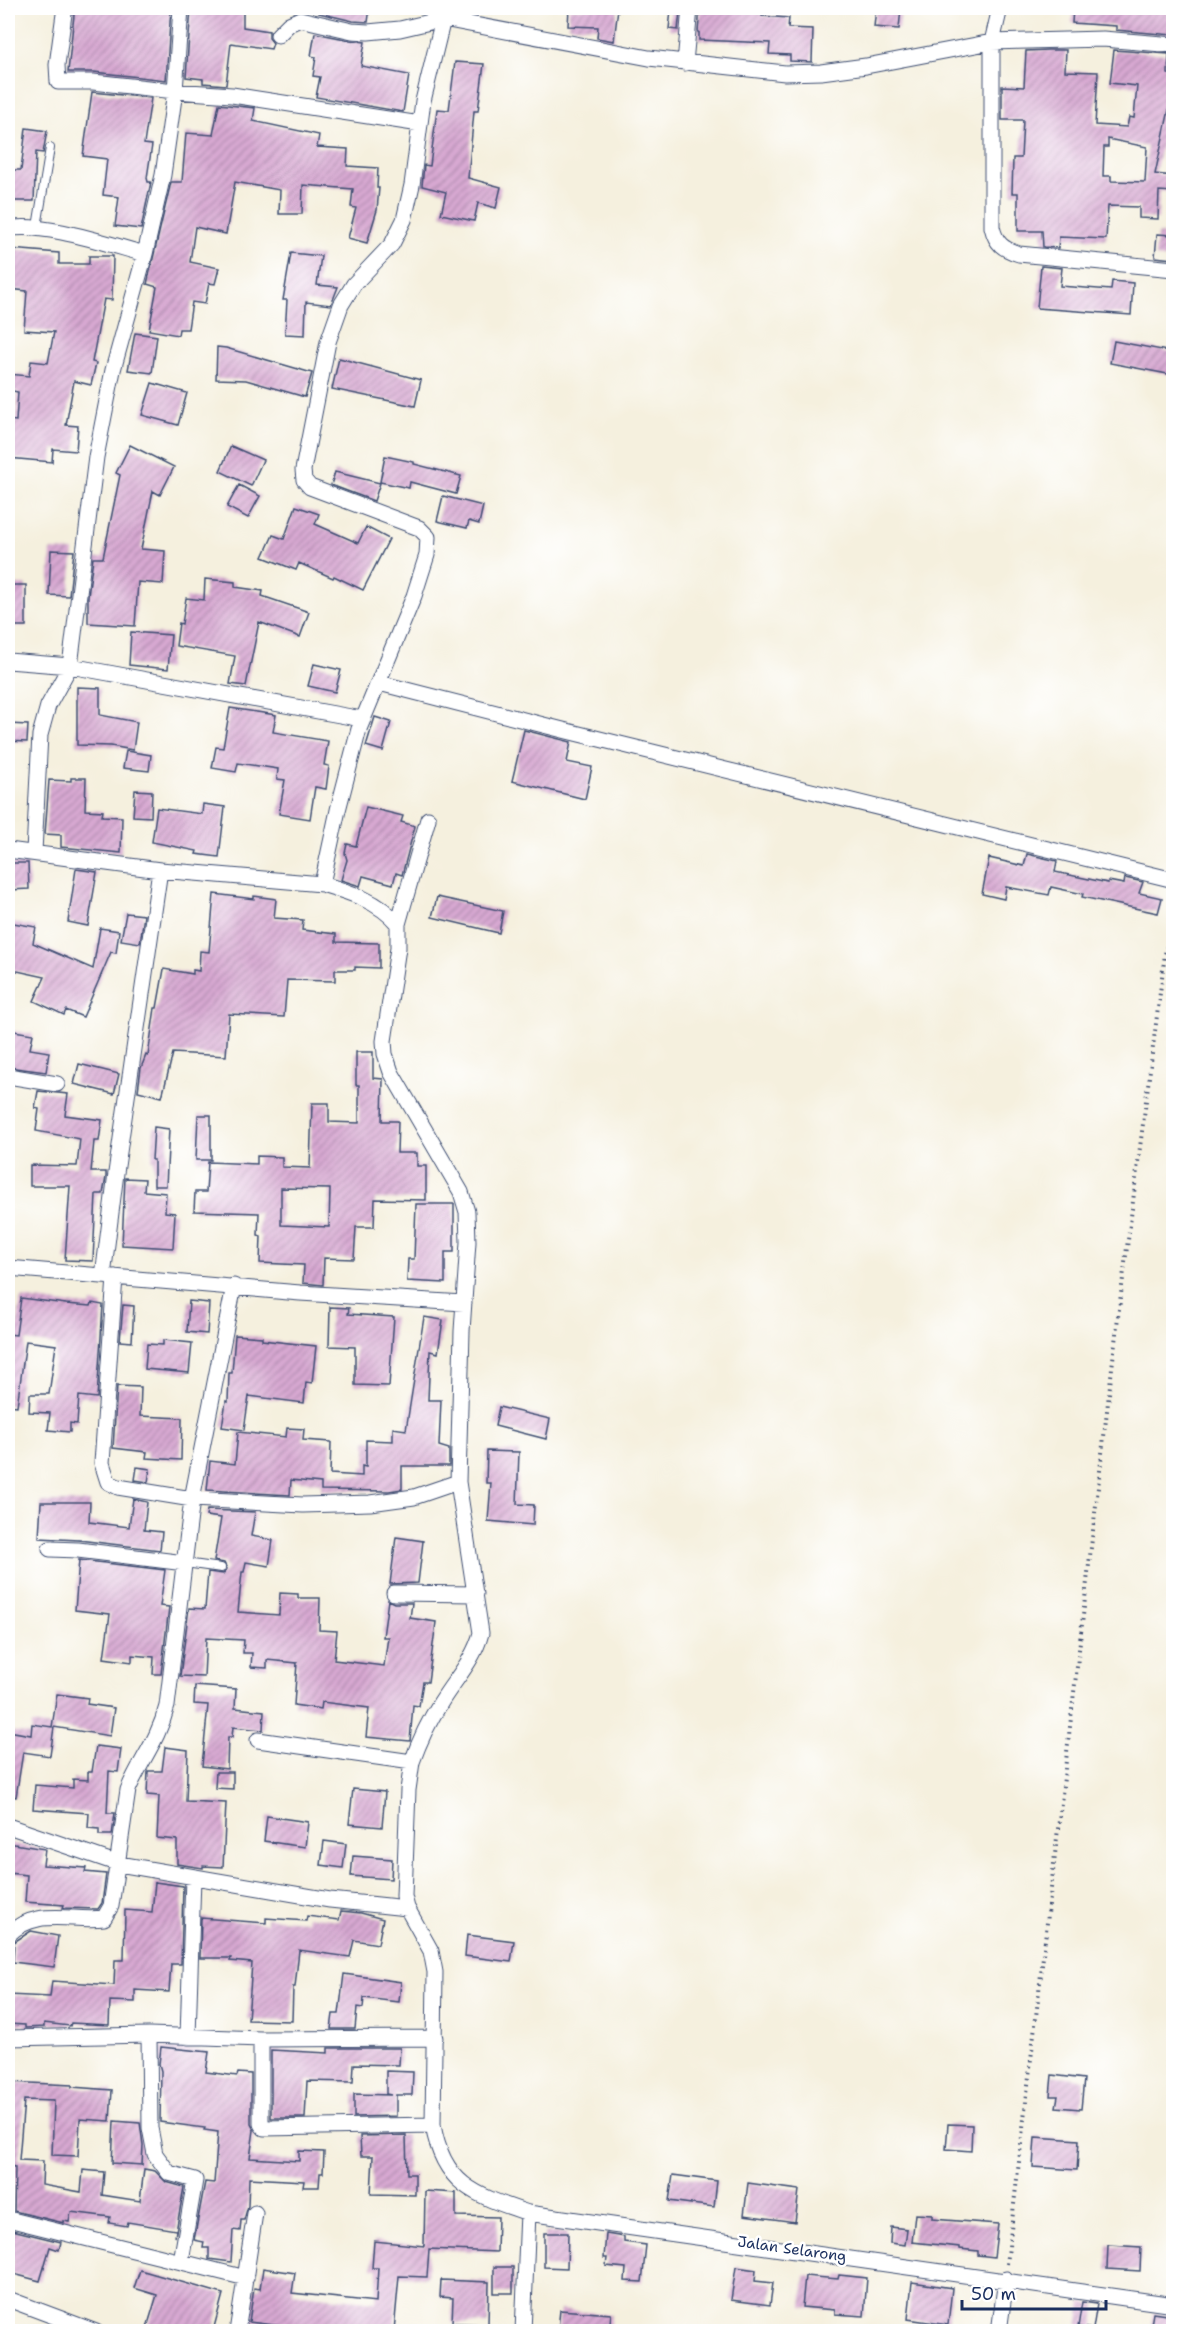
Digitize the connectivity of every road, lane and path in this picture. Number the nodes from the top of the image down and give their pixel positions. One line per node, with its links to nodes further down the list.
1 (182, 8): 11 (street)
2 (432, 8): 6 (street)
3 (690, 8): 10 (street)
4 (1000, 8): 8 (street)
5 (64, 14): 11 (street)
6 (443, 19): 7 (street); 10 (street); 12 (street)
7 (278, 34)
8 (992, 42): 9 (street); 10 (street); 17 (street)
9 (1173, 45)
10 (685, 63)
11 (175, 91): 12 (street); 16 (street)
12 (420, 124): 20 (street)
13 (50, 147): 14 (lane)
14 (37, 227): 15 (street); 16 (street)
15 (8, 229)
16 (145, 254): 19 (street)
17 (1173, 269)
18 (8, 661): 19 (street)
19 (70, 666): 21 (street); 24 (street)
20 (379, 683): 21 (street); 26 (street)
21 (362, 719): 27 (street)
22 (428, 819): 29 (street)
23 (8, 850): 24 (street)
24 (34, 852): 25 (street)
25 (160, 870): 27 (street); 33 (street)
26 (1173, 880)
27 (322, 884): 29 (street)
28 (1173, 916): 61 (path)
29 (398, 924): 35 (street)
30 (8, 1076): 31 (street)
31 (57, 1084)
32 (8, 1268): 33 (street)
33 (109, 1277): 34 (street); 37 (street)
34 (234, 1286): 35 (street); 37 (street)
35 (464, 1303): 36 (street)
36 (458, 1482): 37 (street); 42 (street)
37 (192, 1499): 39 (street)
38 (50, 1549): 39 (street)
39 (185, 1563): 40 (lane); 46 (street)
40 (221, 1568)
41 (394, 1593): 42 (street)
42 (476, 1594): 44 (street)
43 (258, 1740): 44 (street)
44 (412, 1762): 48 (street)
45 (8, 1826): 46 (street)
46 (119, 1864): 47 (street); 49 (street)
47 (193, 1877): 48 (street); 51 (street)
48 (407, 1908): 53 (street, Jalan Selarong)
49 (8, 1935)
50 (149, 2036): 51 (street); 52 (street); 59 (street)
51 (188, 2037): 54 (street)
52 (8, 2038)
53 (435, 2038): 54 (street); 55 (street, Jalan Selarong)
54 (261, 2039): 55 (street)
55 (433, 2125): 56 (street, Jalan Selarong)
56 (528, 2212): 61 (street, Jalan Selarong); 66 (street)
57 (255, 2213): 60 (street)
58 (8, 2219): 59 (street)
59 (181, 2261): 60 (street)
60 (246, 2278): 65 (street)
61 (1006, 2279): 63 (street, Jalan Selarong); 67 (street)
62 (8, 2299): 64 (street)
63 (1173, 2305)
64 (96, 2331)
65 (237, 2331)
66 (523, 2331)
67 (999, 2331)

